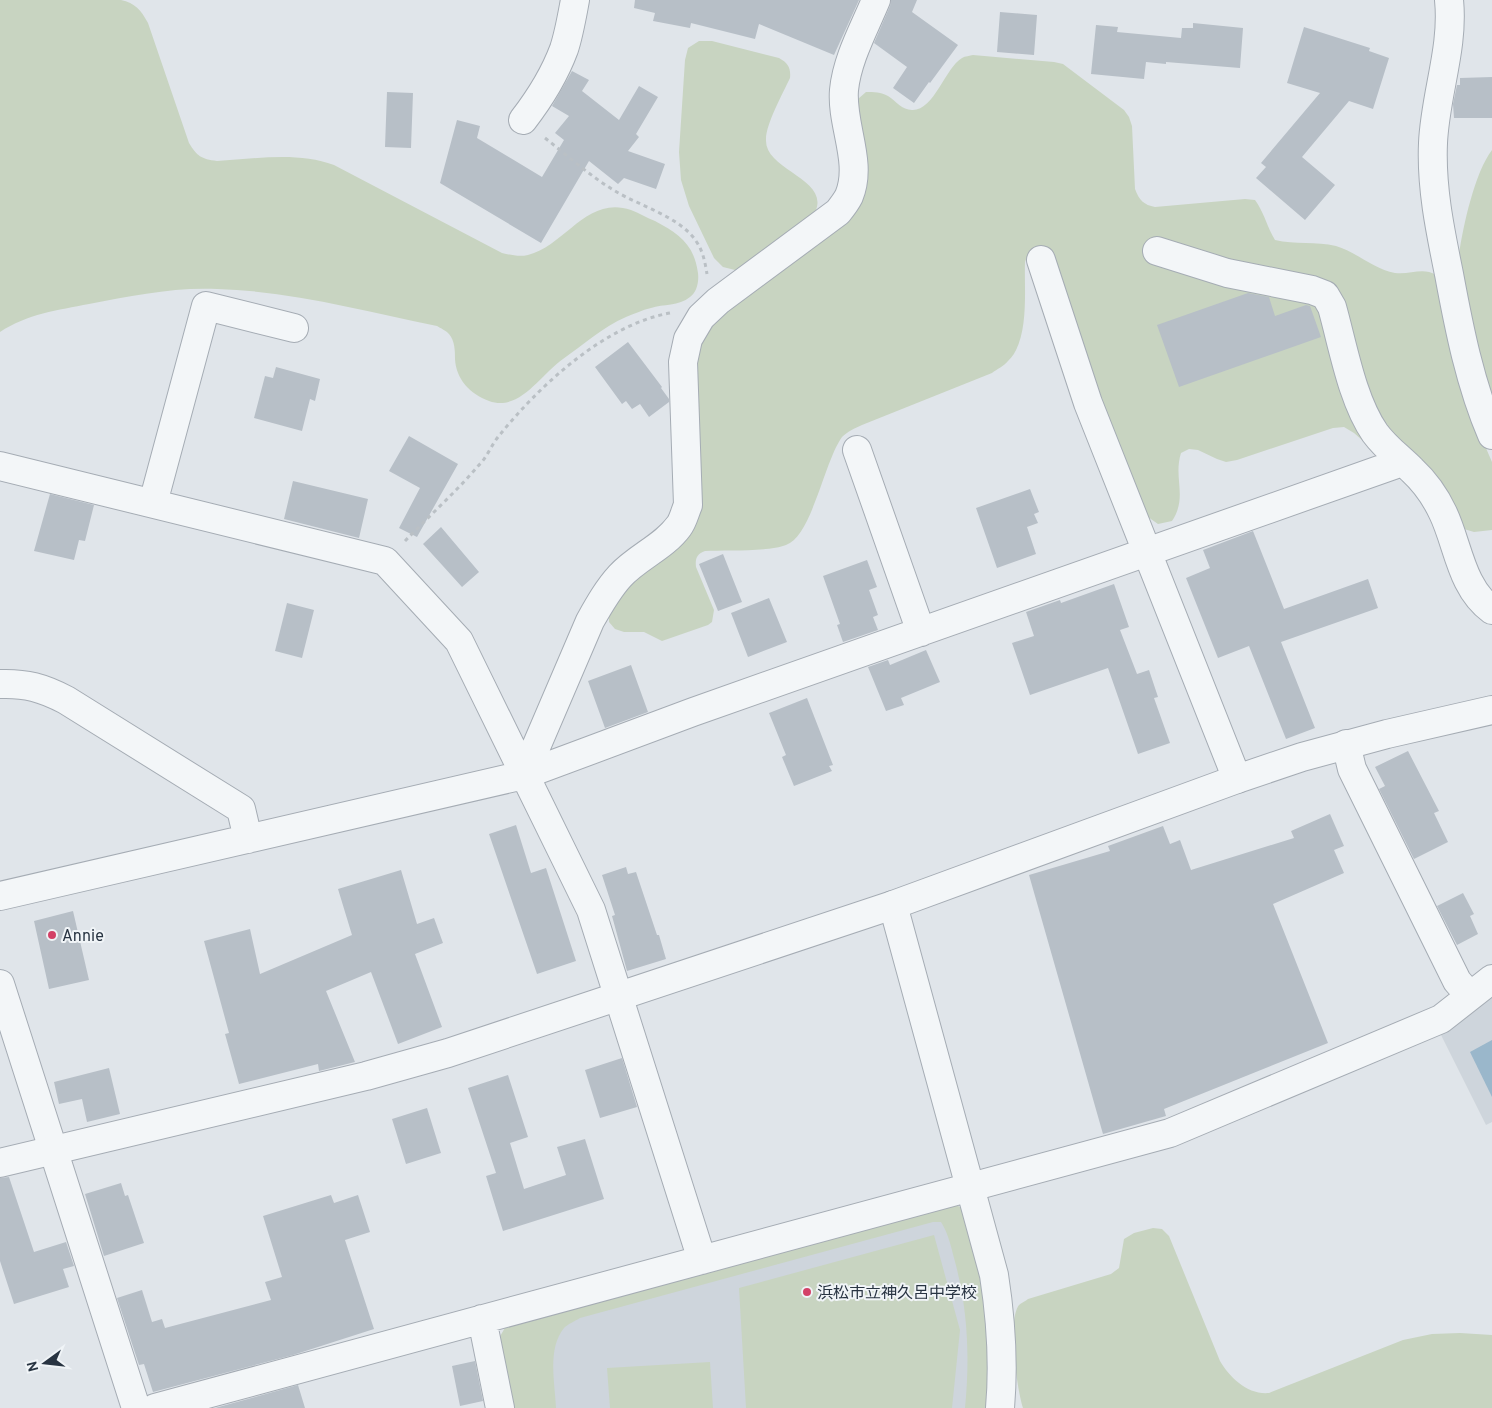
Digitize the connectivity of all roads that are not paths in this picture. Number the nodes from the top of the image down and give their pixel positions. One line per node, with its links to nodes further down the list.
1 (575, 0): 4 (street)
2 (876, 0): 19 (street)
3 (1449, 0): 8 (street)
4 (523, 120)
5 (1157, 252): 10 (street)
6 (1041, 260): 13 (street)
7 (294, 328): 12 (street)
8 (1492, 435)
9 (857, 450): 15 (street)
10 (1402, 462): 13 (street); 14 (street)
11 (0, 466): 12 (street)
12 (152, 503): 19 (street)
13 (1147, 552): 15 (street); 20 (street)
14 (1492, 610)
15 (921, 632): 19 (street)
16 (0, 684): 21 (street)
17 (1492, 710): 18 (street)
18 (1346, 744): 20 (street); 27 (street)
19 (524, 775): 21 (street); 26 (street)
20 (1236, 779): 23 (street)
21 (248, 839): 22 (street)
22 (0, 896)
23 (893, 905): 26 (street); 30 (street)
24 (1492, 979): 27 (street)
25 (0, 984): 28 (street)
26 (618, 996): 28 (street); 31 (street)
27 (1470, 996): 30 (street)
28 (54, 1150): 29 (street); 33 (street)
29 (0, 1163)
30 (970, 1187): 31 (street); 36 (street)
31 (702, 1260): 32 (street)
32 (482, 1319): 34 (street); 35 (street)
33 (136, 1408)
34 (155, 1408)
35 (500, 1408)
36 (1000, 1408)

